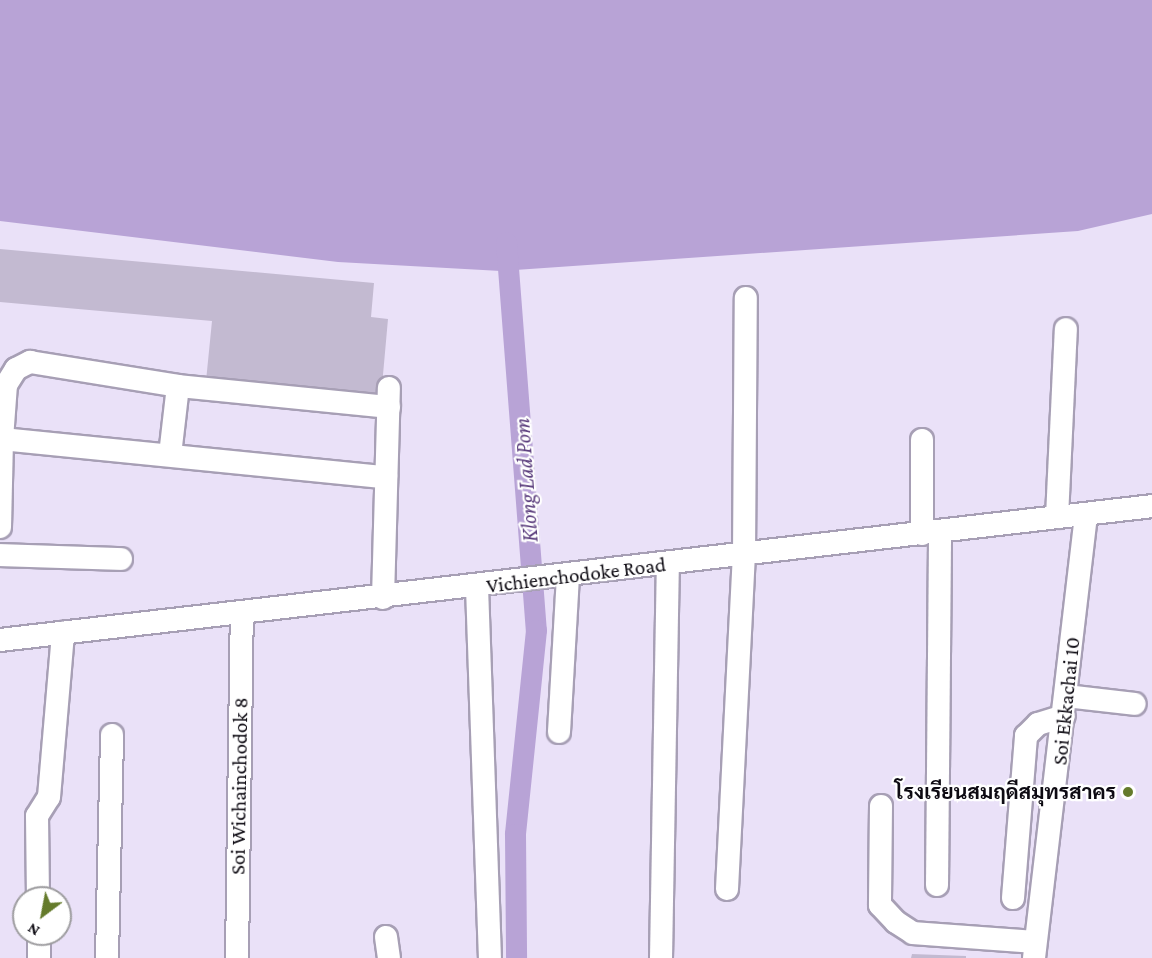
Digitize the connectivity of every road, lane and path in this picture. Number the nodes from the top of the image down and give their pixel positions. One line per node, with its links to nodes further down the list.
1 (746, 298): 14 (street)
2 (1066, 329): 10 (street)
3 (178, 386): 4 (street); 6 (street); 7 (street)
4 (2, 440): 6 (street); 11 (street)
5 (922, 440): 12 (street)
6 (170, 454): 7 (street)
7 (387, 477): 19 (street)
8 (1152, 506): 9 (street, Vichienchodoke Road)
9 (1086, 516): 10 (street, Vichienchodoke Road); 24 (street, Soi Ekkachai 10)
10 (1056, 517): 12 (street, Vichienchodoke Road)
11 (0, 527)
12 (931, 532): 14 (street, Vichienchodoke Road); 28 (street)
13 (0, 555): 15 (street)
14 (744, 555): 16 (street, Vichienchodoke Road); 30 (street)
15 (121, 559)
16 (668, 564): 17 (street, Vichienchodoke Road); 36 (street)
17 (568, 574): 18 (street, Vichienchodoke Road); 25 (street)
18 (477, 587): 19 (street, Vichienchodoke Road); 35 (street)
19 (383, 598): 20 (street, Vichienchodoke Road)
20 (242, 615): 21 (street, Vichienchodoke Road); 34 (street, Soi Wichainchodok 8)
21 (63, 633): 22 (street, Vichienchodoke Road); 29 (street)
22 (0, 640)
23 (1135, 704): 24 (street)
24 (1065, 706): 31 (street); 32 (street, Soi Ekkachai 10)
25 (559, 732)
26 (112, 735): 33 (street)
27 (881, 806): 32 (street)
28 (937, 885)
29 (38, 886)
30 (727, 889)
31 (1013, 898)
32 (1034, 950)
33 (107, 958)
34 (237, 958)
35 (490, 958)
36 (661, 958)

